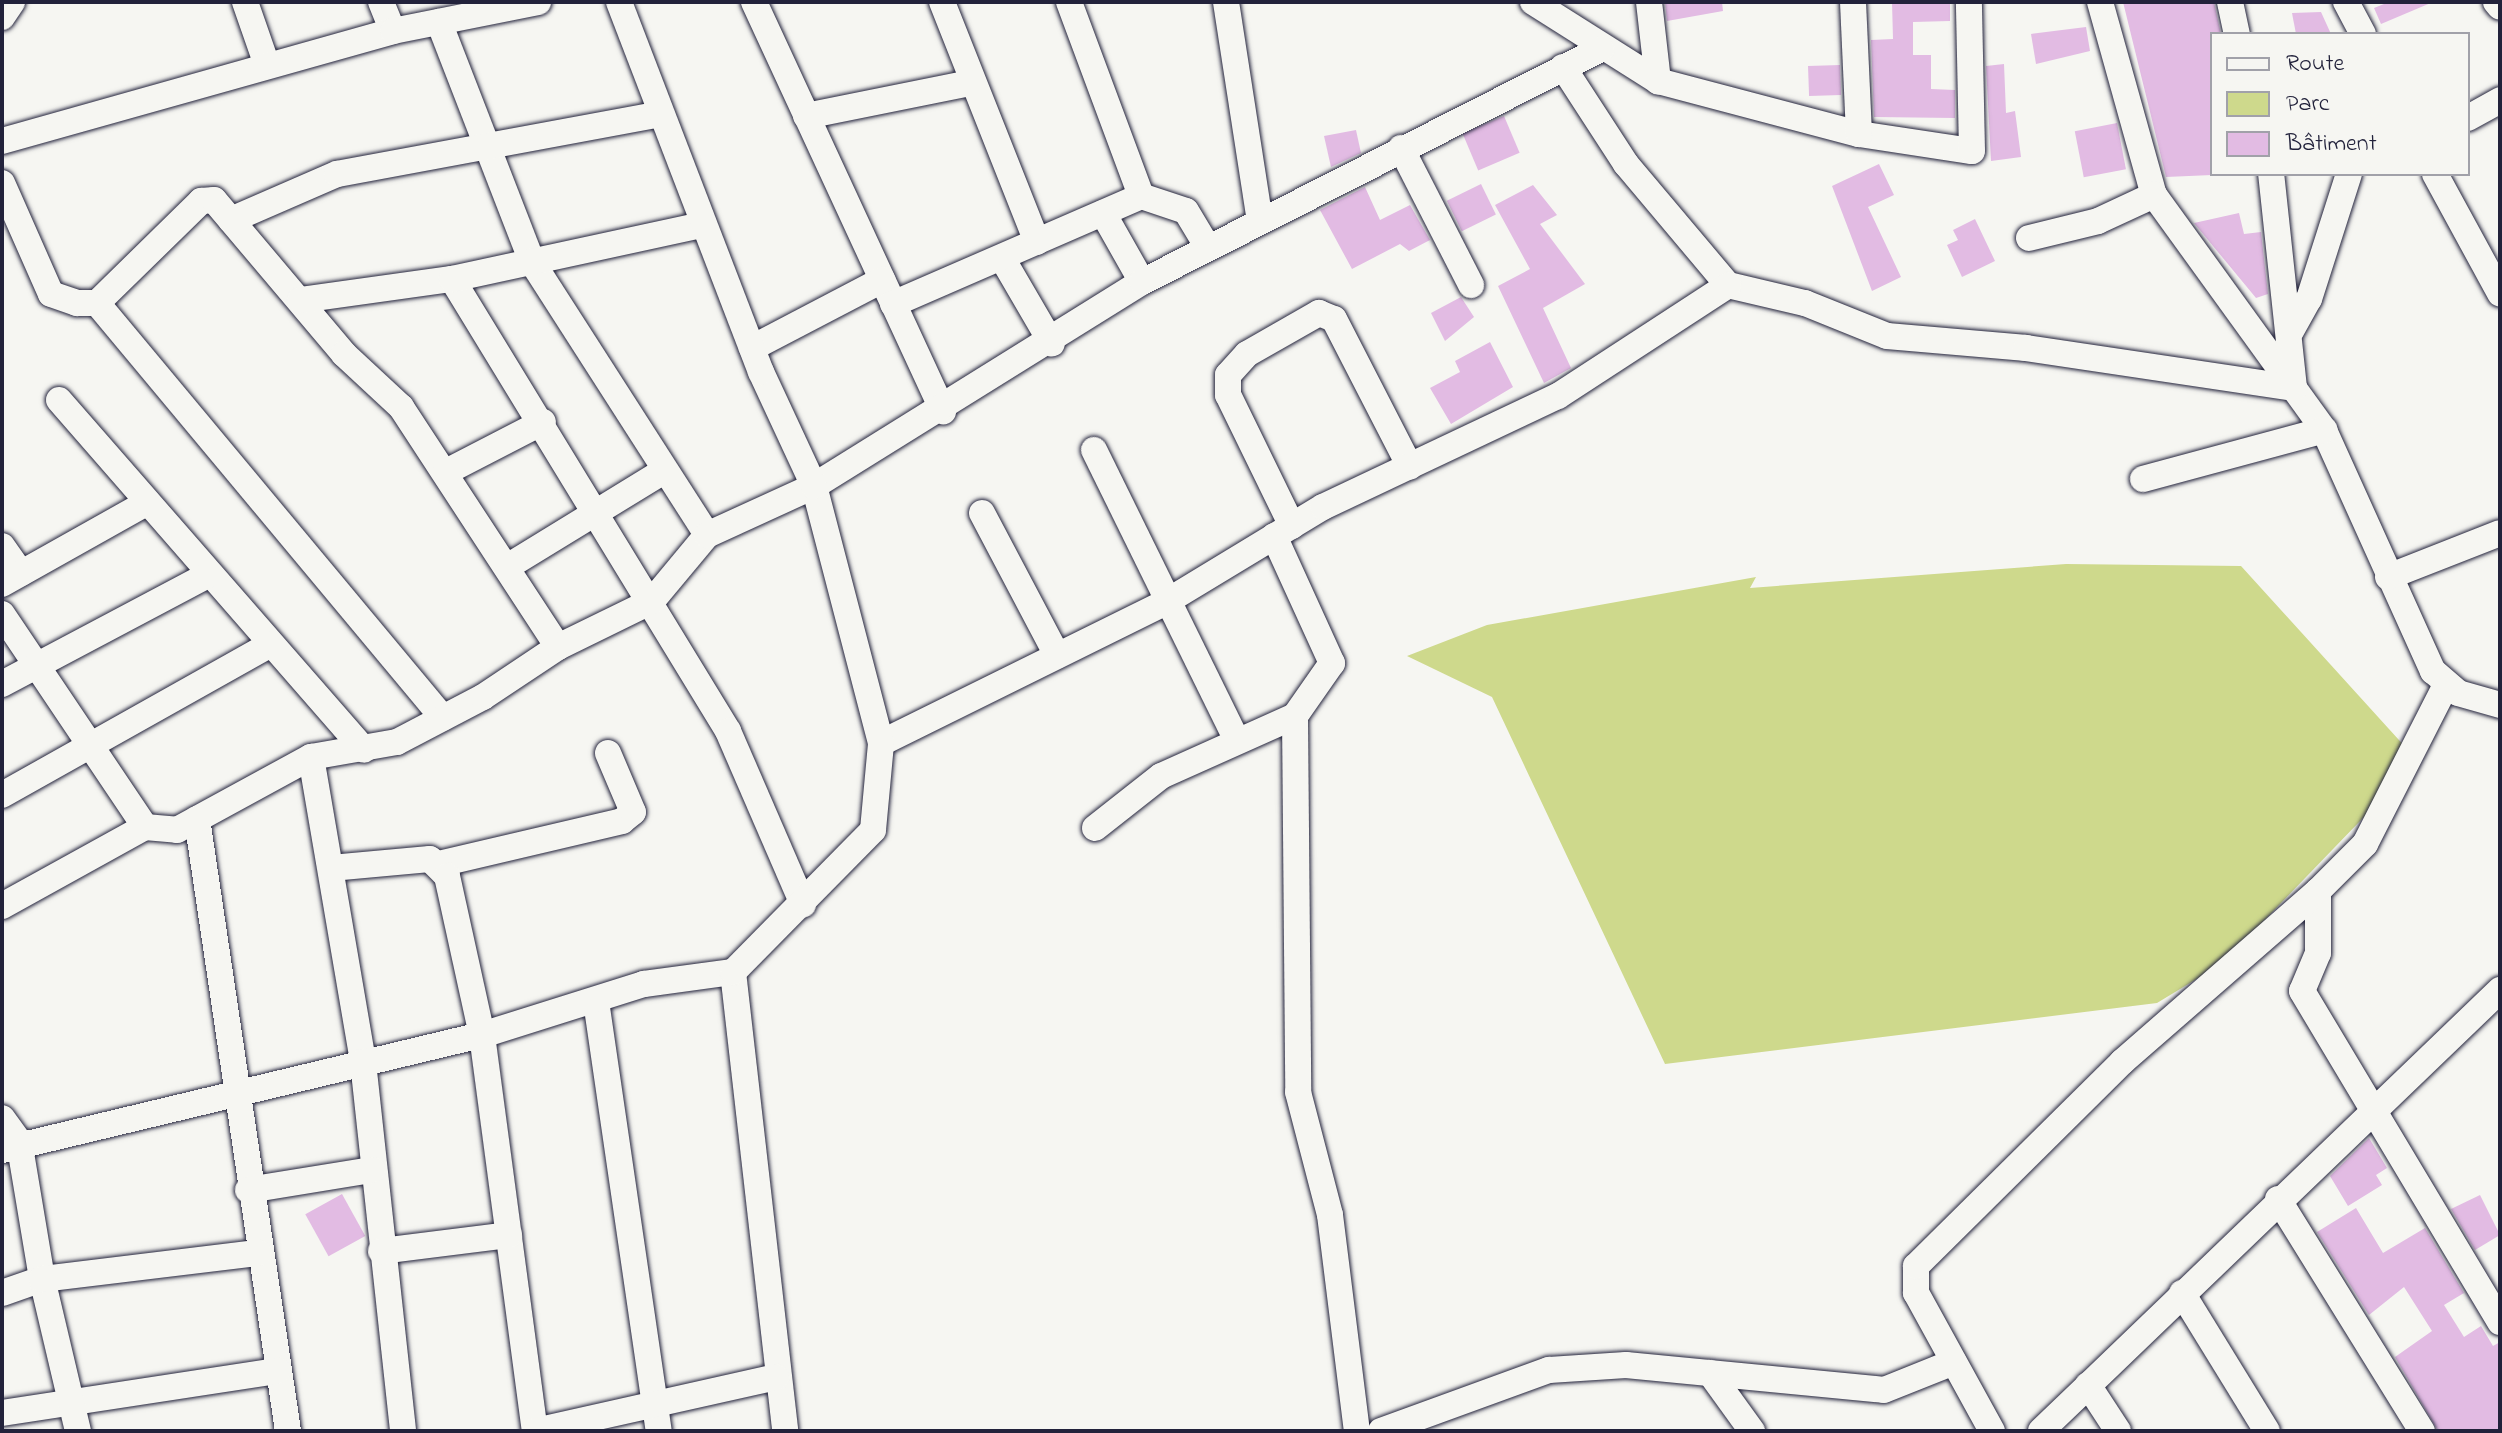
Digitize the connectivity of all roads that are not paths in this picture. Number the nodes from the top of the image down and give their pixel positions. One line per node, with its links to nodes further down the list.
1 (12, 2): 20 (street)
2 (245, 2): 26 (street)
3 (381, 2): 22 (street)
4 (538, 2): 19 (street)
5 (619, 2): 31 (street)
6 (754, 2): 32 (street)
7 (942, 2): 29 (street)
8 (1069, 2): 43 (street)
9 (1226, 2): 45 (street)
10 (1533, 2): 25 (street)
11 (1649, 2): 28 (street)
12 (1853, 2): 34 (street)
13 (1969, 2): 34 (street)
14 (2100, 2): 42 (street)
15 (2230, 2): 23 (street)
16 (2346, 2): 24 (street)
17 (2496, 2): 18 (street)
18 (2500, 7)
19 (465, 9): 21 (street)
20 (2, 17)
21 (439, 22): 22 (street); 36 (street)
22 (393, 31): 26 (street)
23 (2237, 32)
24 (2362, 32)
25 (1601, 49): 27 (street); 28 (street)
26 (267, 65): 35 (street)
27 (1563, 67): 37 (street); 56 (street)
28 (1658, 81): 34 (street)
29 (969, 83): 32 (street); 49 (street)
30 (2500, 100): 33 (street)
31 (660, 114): 36 (street); 47 (street)
32 (806, 116): 57 (street)
33 (2470, 117)
34 (1859, 134)
35 (2, 141)
36 (487, 146): 46 (street); 52 (street)
37 (1401, 148): 45 (street); 55 (street)
38 (2271, 176): 61 (street)
39 (2348, 176): 61 (street)
40 (2436, 176): 58 (street)
41 (2, 183): 60 (street)
42 (2154, 195): 48 (street); 64 (street)
43 (1141, 196): 44 (street); 50 (street)
44 (1103, 213): 49 (street); 54 (street)
45 (1259, 216): 50 (street)
46 (231, 220): 59 (street); 60 (street)
47 (702, 225): 52 (street); 63 (street)
48 (2029, 238)
49 (1037, 242): 51 (street)
50 (1207, 246): 54 (street)
51 (1002, 258): 57 (street); 62 (street)
52 (532, 262): 53 (street); 71 (street)
53 (452, 279): 59 (street); 67 (street)
54 (1142, 282): 62 (street)
55 (1471, 285)
56 (1728, 285): 64 (street); 70 (street)
57 (888, 292): 63 (street); 66 (street)
58 (2500, 293)
59 (300, 300): 72 (street)
60 (97, 303): 97 (street)
61 (2291, 331): 64 (street)
62 (1052, 344): 66 (street)
63 (752, 348): 74 (street)
64 (2294, 388): 68 (street)
65 (59, 400): 75 (street)
66 (943, 411): 74 (street)
67 (543, 422): 72 (street); 77 (street)
68 (2324, 430): 73 (street); 84 (street)
69 (1094, 450): 87 (street)
70 (1410, 467): 78 (street); 78 (street)
71 (665, 470): 77 (street); 80 (street)
72 (446, 472): 82 (street)
73 (2143, 479)
74 (814, 486): 80 (street); 100 (street)
75 (148, 502): 83 (street); 85 (street)
76 (982, 513): 91 (street)
77 (601, 514): 82 (street); 86 (street)
78 (1283, 531): 87 (street); 96 (street)
79 (2500, 533): 84 (street)
80 (707, 535): 86 (street)
81 (2, 546): 85 (street)
82 (507, 567): 90 (street)
83 (210, 574): 89 (street); 92 (street)
84 (2388, 577): 94 (street)
85 (11, 578)
86 (652, 601): 90 (street); 111 (street)
87 (1166, 602): 91 (street); 99 (street)
88 (2, 614): 92 (street)
89 (271, 644): 98 (street); 101 (street)
90 (558, 647): 97 (street)
91 (1057, 655): 100 (street)
92 (36, 663): 93 (street); 98 (street)
93 (2, 684)
94 (2446, 685): 95 (street); 110 (street)
95 (2500, 705)
96 (1295, 716): 99 (street); 145 (street)
97 (443, 718): 101 (street)
98 (90, 740): 104 (street); 106 (street)
99 (1237, 741): 107 (street)
100 (881, 743): 111 (street)
101 (364, 750): 103 (street)
102 (608, 753): 108 (street)
103 (311, 757): 105 (street); 109 (street)
104 (2, 795)
105 (197, 819): 106 (street); 118 (street)
106 (145, 827): 112 (street)
107 (1095, 828)
108 (439, 864): 109 (street); 116 (street)
109 (331, 868): 117 (street)
110 (2318, 891): 119 (street); 132 (street)
111 (803, 904): 113 (street)
112 (2, 906)
113 (733, 972): 114 (street); 135 (street)
114 (596, 1001): 116 (street); 137 (street)
115 (2495, 1001): 119 (street)
116 (482, 1035): 117 (street); 125 (street)
117 (363, 1062): 118 (street); 122 (street)
118 (235, 1094): 121 (street); 123 (street)
119 (2367, 1111): 124 (street); 131 (street)
120 (2, 1118): 121 (street)
121 (10, 1146): 128 (street)
122 (372, 1170): 123 (street); 126 (street)
123 (248, 1190): 127 (street)
124 (2278, 1199): 130 (street); 152 (street)
125 (509, 1235): 126 (street); 142 (street)
126 (381, 1251): 141 (street)
127 (258, 1253): 128 (street); 133 (street)
128 (42, 1279): 129 (street); 139 (street)
129 (2, 1293)
130 (2182, 1293): 136 (street); 151 (street)
131 (2500, 1322)
132 (1954, 1362): 134 (street); 148 (street)
133 (278, 1371): 139 (street); 140 (street)
134 (1710, 1373): 146 (street); 147 (street)
135 (776, 1377): 137 (street); 144 (street)
136 (2088, 1385): 149 (street); 150 (street)
137 (656, 1404): 142 (street); 143 (street)
138 (2, 1413): 139 (street)
139 (76, 1418)
140 (288, 1431)
141 (403, 1431)
142 (535, 1431)
143 (659, 1431)
144 (785, 1431)
145 (1357, 1431)
146 (1381, 1431)
147 (1752, 1431)
148 (1992, 1431)
149 (2041, 1431)
150 (2118, 1431)
151 (2267, 1431)
152 (2422, 1431)

